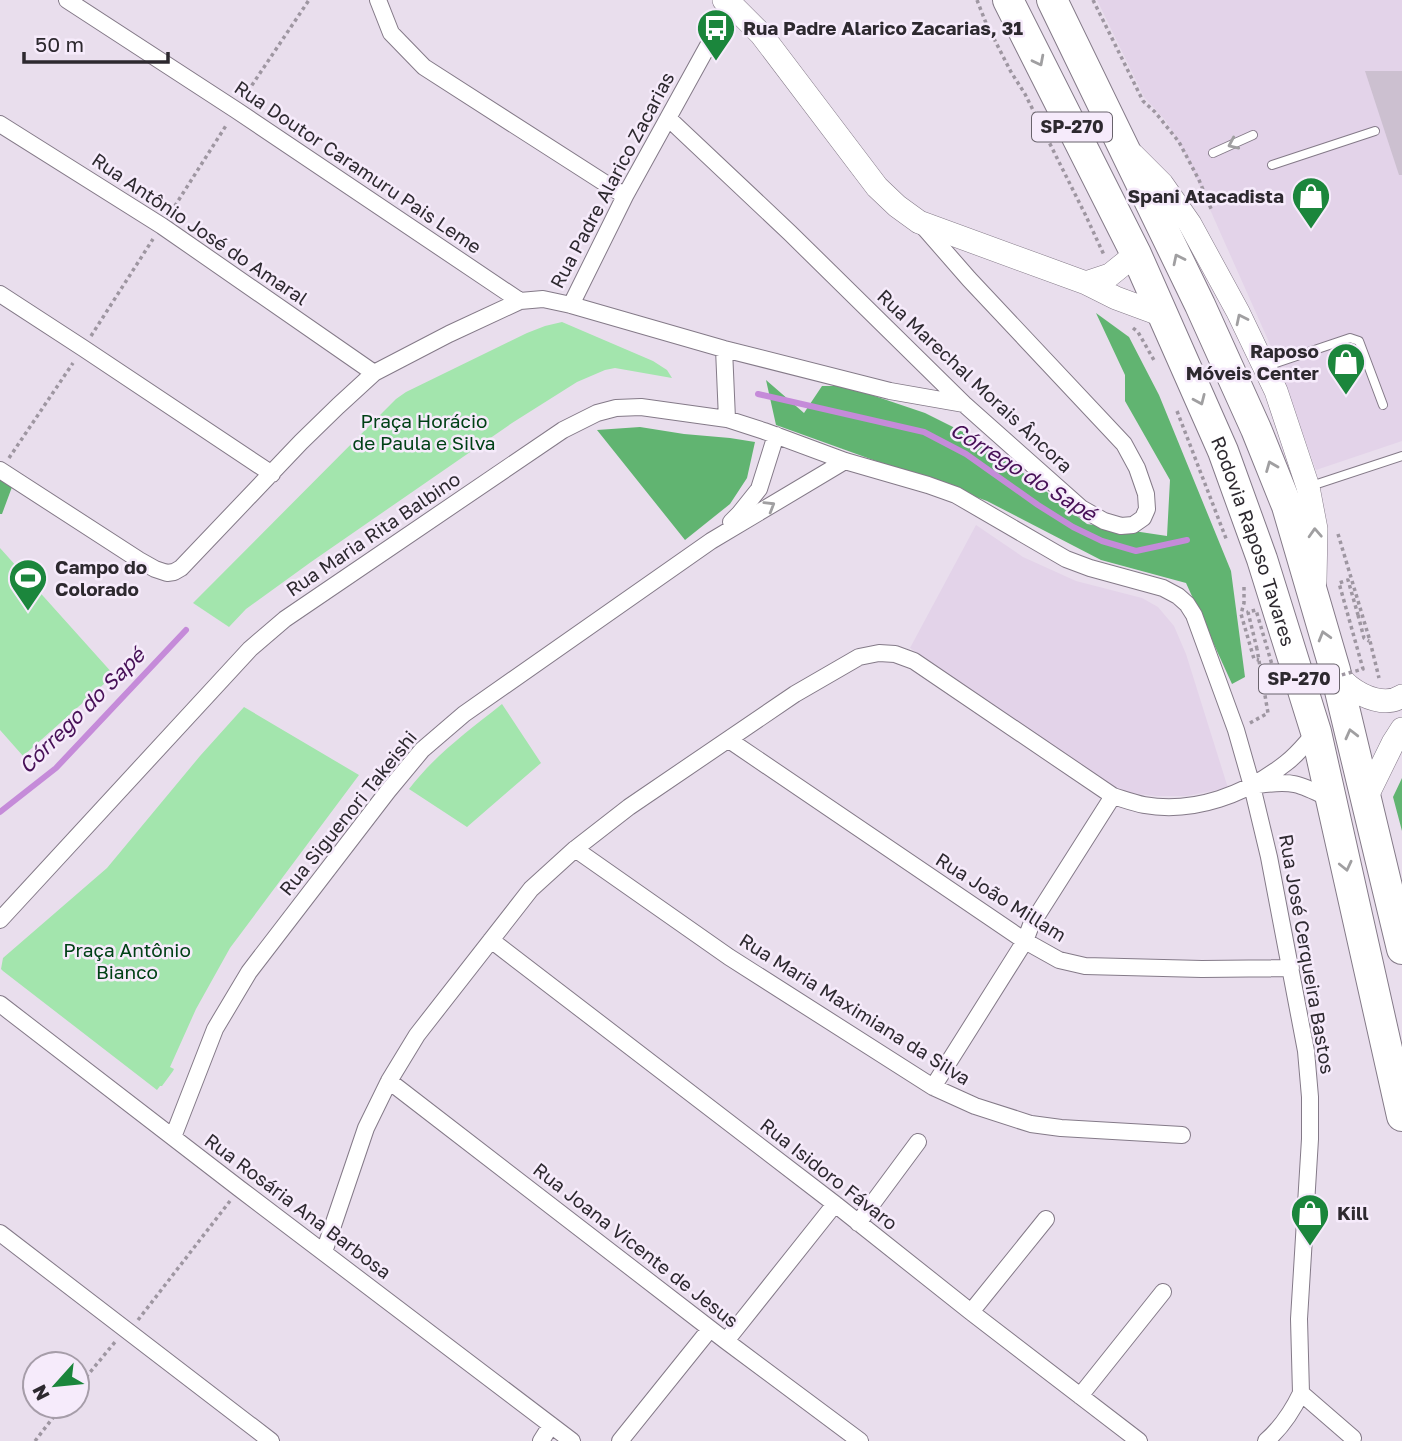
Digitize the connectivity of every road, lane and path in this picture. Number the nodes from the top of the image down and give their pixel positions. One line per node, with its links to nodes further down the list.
1 (67, 0): 21 (street, Rua Doutor Caramuru Pais Leme)
2 (378, 0): 15 (street)
3 (977, 0): 19 (path)
4 (1008, 0): 18 (highway, Rodovia Raposo Tavares / SP-270, one-way to 18)
5 (1052, 0): 12 (highway, Rodovia Raposo Tavares / SP-270)
6 (1093, 0): 16 (path)
7 (728, 2): 8 (street, Rua Padre Alarico Zacarias); 17 (street)
8 (668, 118): 15 (street, Rua Padre Alarico Zacarias); 29 (street, Rua Marechal Morais Âncora)
9 (0, 124): 28 (street, Rua Antônio José do Amaral)
10 (1375, 131): 14 (lane)
11 (1253, 135): 13 (lane, one-way to 13)
12 (1121, 142): 27 (street, one-way to 12); 44 (highway, Rodovia Raposo Tavares / SP-270, one-way to 12)
13 (1213, 153)
14 (1272, 165)
15 (625, 196): 22 (street, Rua Padre Alarico Zacarias)
16 (1212, 211)
17 (919, 222): 19 (street); 29 (street, Rua Marechal Morais Âncora)
18 (1136, 254): 19 (street); 23 (highway, Rodovia Raposo Tavares / SP-270)
19 (1094, 280): 23 (street)
20 (0, 294): 37 (street)
21 (520, 302): 22 (street, Rua Padre Alarico Zacarias); 28 (street, Rua Padre Alarico Zacarias)
22 (571, 305): 25 (street)
23 (1162, 315): 51 (highway, Rodovia Raposo Tavares / SP-270, one-way to 51)
24 (1129, 325): 26 (path)
25 (724, 349): 29 (street); 32 (street)
26 (1156, 364)
27 (1265, 367): 30 (lane); 38 (street)
28 (374, 373): 37 (street, Rua Padre Alarico Zacarias)
29 (964, 404)
30 (1383, 405)
31 (1176, 410): 41 (path)
32 (727, 419): 33 (street, Rua Maria Rita Balbino); 58 (street, Rua Maria Rita Balbino)
33 (776, 435): 35 (street, Rua Maria Rita Balbino); 40 (street, Rua Siguenori Takeishi)
34 (1402, 456): 38 (lane)
35 (845, 461): 40 (street, Rua Siguenori Takeishi, one-way to 35); 43 (street, Rua Maria Rita Balbino)
36 (0, 470): 37 (street, Rua Padre Alarico Zacarias)
37 (272, 474)
38 (1308, 487): 44 (street, one-way to 38)
39 (1336, 527): 45 (path)
40 (711, 541): 68 (street, Rua Siguenori Takeishi)
41 (1229, 545)
42 (1244, 584): 46 (path)
43 (1178, 596): 50 (street, Rua José Cerqueira Bastos)
44 (1314, 601): 47 (highway, Rodovia Raposo Tavares / SP-270, one-way to 44)
45 (1370, 641): 46 (path, bridge); 48 (path)
46 (1259, 660): 50 (path)
47 (1335, 670): 48 (street); 55 (highway, Rodovia Raposo Tavares / SP-270, one-way to 47)
48 (1392, 698)
49 (1402, 729): 55 (street)
50 (1236, 730): 53 (street, Rua José Cerqueira Bastos)
51 (1316, 732): 53 (street); 56 (highway, Rodovia Raposo Tavares / SP-270)
52 (729, 740): 54 (street); 57 (street); 60 (street, Rua João Millam)
53 (1252, 786): 54 (street); 56 (street); 62 (street, Rua José Cerqueira Bastos)
54 (1113, 796): 60 (street)
55 (1366, 798): 61 (highway, Rodovia Raposo Tavares / SP-270)
56 (1332, 800): 66 (highway, Rodovia Raposo Tavares / SP-270, one-way to 66)
57 (575, 849): 59 (street); 65 (street, Rua Maria Maximiana da Silva)
58 (0, 920)
59 (491, 940): 64 (street); 71 (street, Rua Isidoro Fávaro)
60 (1025, 942): 62 (street, Rua João Millam); 65 (street)
61 (1402, 949)
62 (1291, 968): 82 (street, Rua José Cerqueira Bastos)
63 (0, 1004): 68 (street, Rua Rosária Ana Barbosa)
64 (389, 1081): 75 (street); 78 (street, Rua Joana Vicente de Jesus)
65 (933, 1087): 67 (street, Rua Maria Maximiana da Silva)
66 (1402, 1116)
67 (1182, 1135)
68 (173, 1137): 70 (street, Rua Rosária Ana Barbosa)
69 (918, 1142): 73 (street)
70 (240, 1189): 75 (street, Rua Rosária Ana Barbosa); 79 (path)
71 (835, 1204): 73 (street, Rua Isidoro Fávaro); 80 (street)
72 (1046, 1219): 77 (street)
73 (858, 1223): 77 (street, Rua Isidoro Fávaro)
74 (0, 1233): 79 (street)
75 (324, 1252): 85 (street, Rua Rosária Ana Barbosa)
76 (1163, 1292): 83 (street)
77 (971, 1312): 83 (street, Rua Isidoro Fávaro)
78 (710, 1329): 80 (street, Rua Joana Vicente de Jesus); 91 (street)
79 (128, 1332): 81 (path); 88 (street)
80 (726, 1341): 92 (street, Rua Joana Vicente de Jesus)
81 (91, 1370)
82 (1301, 1392): 86 (street); 94 (street)
83 (1080, 1396): 93 (street, Rua Isidoro Fávaro)
84 (51, 1420): 87 (path)
85 (551, 1425): 89 (street); 90 (street, Rua Rosária Ana Barbosa)
86 (1353, 1438)
87 (35, 1441)
88 (271, 1441)
89 (541, 1441)
90 (572, 1441)
91 (620, 1441)
92 (860, 1441)
93 (1139, 1441)
94 (1266, 1441)

